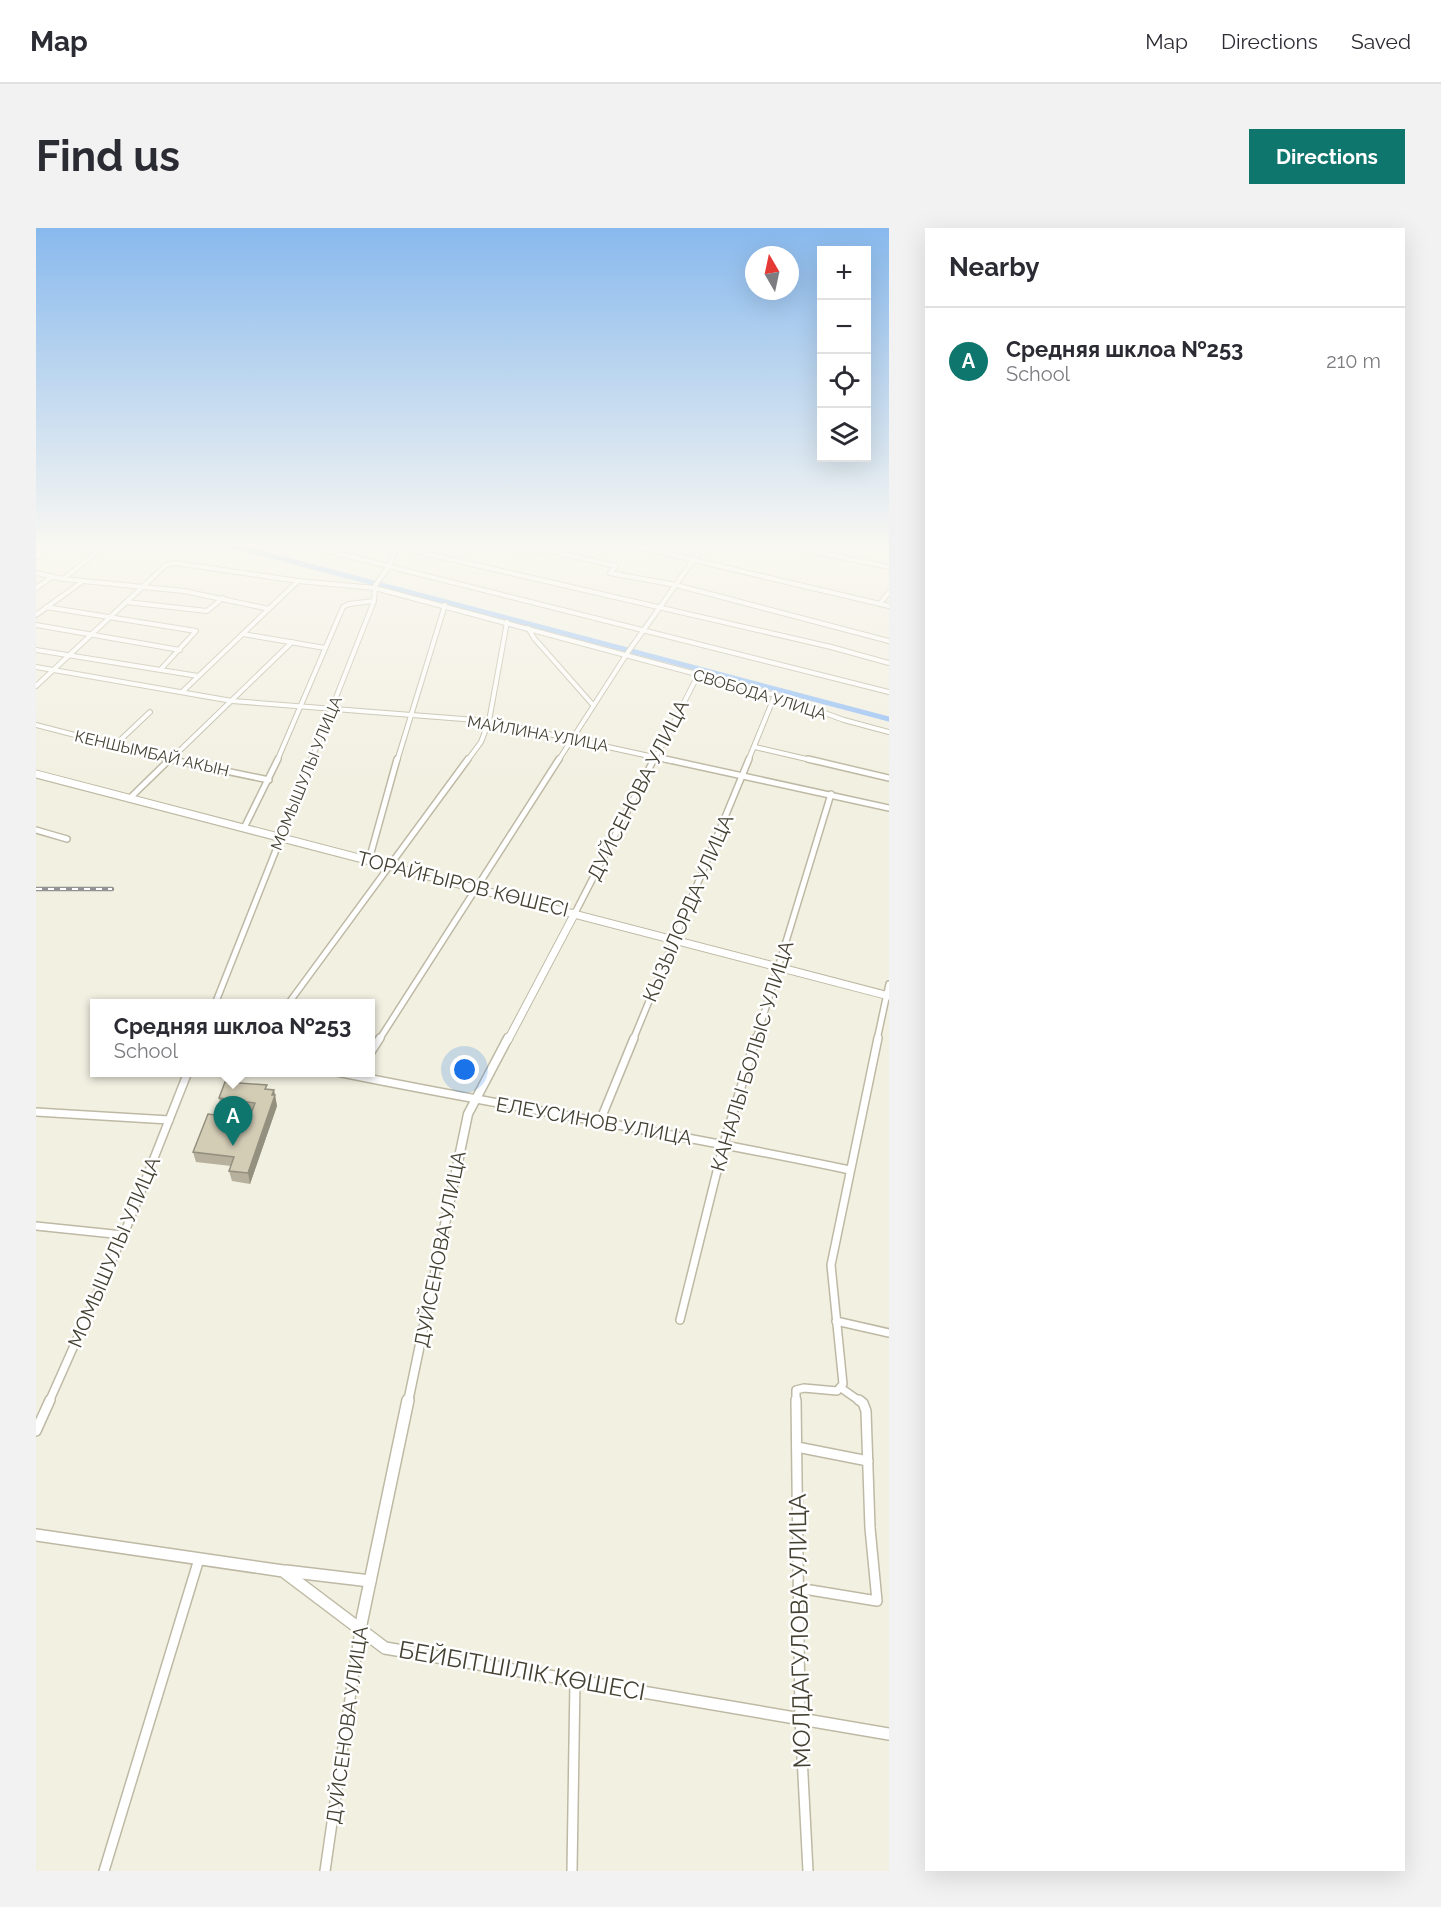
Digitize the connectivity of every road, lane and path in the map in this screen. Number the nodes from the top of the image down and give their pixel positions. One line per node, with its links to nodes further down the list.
1 (104, 622): 15 (street)
2 (133, 622): 21 (street)
3 (256, 622): 16 (street)
4 (337, 622): 19 (street)
5 (366, 622): 37 (street, МОМЫШУЛЫ УЛИЦА)
6 (440, 622): 39 (street)
7 (507, 622): 13 (street, СВОБОДА УЛИЦА); 40 (street)
8 (599, 622): 14 (street)
9 (650, 622): 14 (street)
10 (719, 622): 24 (street)
11 (815, 622): 17 (street)
12 (36, 625): 15 (street)
13 (528, 627): 22 (street, СВОБОДА УЛИЦА); 35 (street)
14 (642, 633): 22 (street); 32 (street)
15 (90, 634): 21 (street); 23 (street)
16 (243, 634): 18 (street); 29 (street)
17 (889, 641)
18 (292, 642): 19 (street); 34 (street)
19 (325, 648): 36 (street)
20 (36, 650): 23 (street)
21 (180, 650): 27 (street)
22 (627, 654): 28 (street, СВОБОДА УЛИЦА); 35 (street)
23 (69, 656): 26 (street); 27 (street)
24 (889, 663)
25 (36, 667): 26 (street, МАЙЛИНА УЛИЦА)
26 (54, 669): 30 (street); 31 (street, МАЙЛИНА УЛИЦА)
27 (161, 669): 29 (street)
28 (698, 675): 33 (street, СВОБОДА УЛИЦА); 46 (street, ДУЙСЕНОВА УЛИЦА)
29 (198, 676): 31 (street)
30 (36, 686)
31 (183, 691): 34 (street, МАЙЛИНА УЛИЦА)
32 (889, 693)
33 (775, 695): 42 (street, СВОБОДА УЛИЦА); 45 (street, КЫЗЫЛОРДА УЛИЦА)
34 (232, 700): 36 (street, МАЙЛИНА УЛИЦА); 47 (street)
35 (593, 705): 43 (street)
36 (300, 708): 37 (street, МАЙЛИНА УЛИЦА); 51 (street)
37 (331, 708): 39 (street, МАЙЛИНА УЛИЦА); 57 (street, МОМЫШУЛЫ УЛИЦА)
38 (150, 712): 44 (street)
39 (410, 715): 40 (street, МАЙЛИНА УЛИЦА); 59 (street)
40 (489, 721): 43 (street, МАЙЛИНА УЛИЦА); 60 (street)
41 (36, 725): 44 (street, КЕНШЫМБАЙ АКЫН)
42 (889, 732)
43 (572, 737): 46 (street, МАЙЛИНА УЛИЦА); 61 (street)
44 (114, 746): 47 (street, КЕНШЫМБАЙ АКЫН)
45 (754, 747): 49 (street, КЫЗЫЛОРДА УЛИЦА); 50 (street)
46 (656, 756): 49 (street, МАЙЛИНА УЛИЦА); 62 (street, ДУЙСЕНОВА УЛИЦА)
47 (171, 760): 51 (street, КЕНШЫМБАЙ АКЫН); 53 (street)
48 (36, 774): 53 (street, ТОРАЙҒЫРОВ КӨШЕСІ)
49 (743, 777): 52 (street, МАЙЛИНА УЛИЦА); 63 (street, КЫЗЫЛОРДА УЛИЦА)
50 (889, 778)
51 (269, 780): 55 (street)
52 (831, 794): 54 (street, МАЙЛИНА УЛИЦА); 64 (street, КАНАЛЫ БОЛЫС УЛИЦА)
53 (130, 798): 55 (street, ТОРАЙҒЫРОВ КӨШЕСІ)
54 (889, 808)
55 (244, 828): 57 (street, ТОРАЙҒЫРОВ КӨШЕСІ)
56 (36, 830): 58 (street)
57 (280, 837): 59 (street, ТОРАЙҒЫРОВ КӨШЕСІ); 67 (street, МОМЫШУЛЫ УЛИЦА)
58 (67, 838)
59 (369, 860): 60 (street, ТОРАЙҒЫРОВ КӨШЕСІ)
60 (389, 865): 61 (street, ТОРАЙҒЫРОВ КӨШЕСІ); 68 (street)
61 (478, 888): 62 (street, ТОРАЙҒЫРОВ КӨШЕСІ); 69 (street)
62 (575, 913): 63 (street, ТОРАЙҒЫРОВ КӨШЕСІ); 72 (street, ДУЙСЕНОВА УЛИЦА)
63 (674, 939): 64 (street, ТОРАЙҒЫРОВ КӨШЕСІ); 75 (street, КЫЗЫЛОРДА УЛИЦА)
64 (778, 967): 66 (street, ТОРАЙҒЫРОВ КӨШЕСІ); 76 (street, КАНАЛЫ БОЛЫС УЛИЦА)
65 (889, 984): 66 (street)
66 (888, 996): 77 (street)
67 (217, 999)
68 (292, 999)
69 (375, 1046)
70 (186, 1077): 74 (street, МОМЫШУЛЫ УЛИЦА)
71 (370, 1077): 72 (street, ЕЛЕУСИНОВ УЛИЦА)
72 (473, 1100): 75 (street, ЕЛЕУСИНОВ УЛИЦА); 90 (street, ДУЙСЕНОВА УЛИЦА)
73 (36, 1112): 74 (street)
74 (169, 1120): 79 (street, МОМЫШУЛЫ УЛИЦА)
75 (600, 1121): 76 (street, ЕЛЕУСИНОВ УЛИЦА)
76 (724, 1143): 77 (street, ЕЛЕУСИНОВ УЛИЦА); 80 (street, КАНАЛЫ БОЛЫС УЛИЦА)
77 (850, 1170): 81 (street)
78 (36, 1226): 79 (street)
79 (123, 1235): 84 (street, МОМЫШУЛЫ УЛИЦА)
80 (680, 1320)
81 (836, 1321): 82 (street); 83 (street)
82 (889, 1333)
83 (841, 1388): 85 (street, МОЛДАГУЛОВА УЛИЦА); 86 (street)
84 (36, 1431)
85 (796, 1447): 86 (street); 91 (street, МОЛДАГУЛОВА УЛИЦА)
86 (868, 1461): 91 (street)
87 (36, 1534): 88 (street, БЕЙБІТШІЛІК КӨШЕСІ)
88 (199, 1559): 89 (street, БЕЙБІТШІЛІК КӨШЕСІ); 96 (street)
89 (284, 1571): 90 (street); 92 (street, БЕЙБІТШІЛІК КӨШЕСІ)
90 (370, 1581): 92 (street, ДУЙСЕНОВА УЛИЦА)
91 (798, 1588): 94 (street, МОЛДАГУЛОВА УЛИЦА)
92 (360, 1629): 93 (street, БЕЙБІТШІЛІК КӨШЕСІ); 97 (street, ДУЙСЕНОВА УЛИЦА)
93 (575, 1680): 94 (street, БЕЙБІТШІЛІК КӨШЕСІ); 98 (street)
94 (800, 1718): 95 (street, БЕЙБІТШІЛІК КӨШЕСІ); 99 (street, МОЛДАГУЛОВА УЛИЦА)
95 (889, 1734)
96 (104, 1871)
97 (326, 1871)
98 (572, 1871)
99 (808, 1871)

